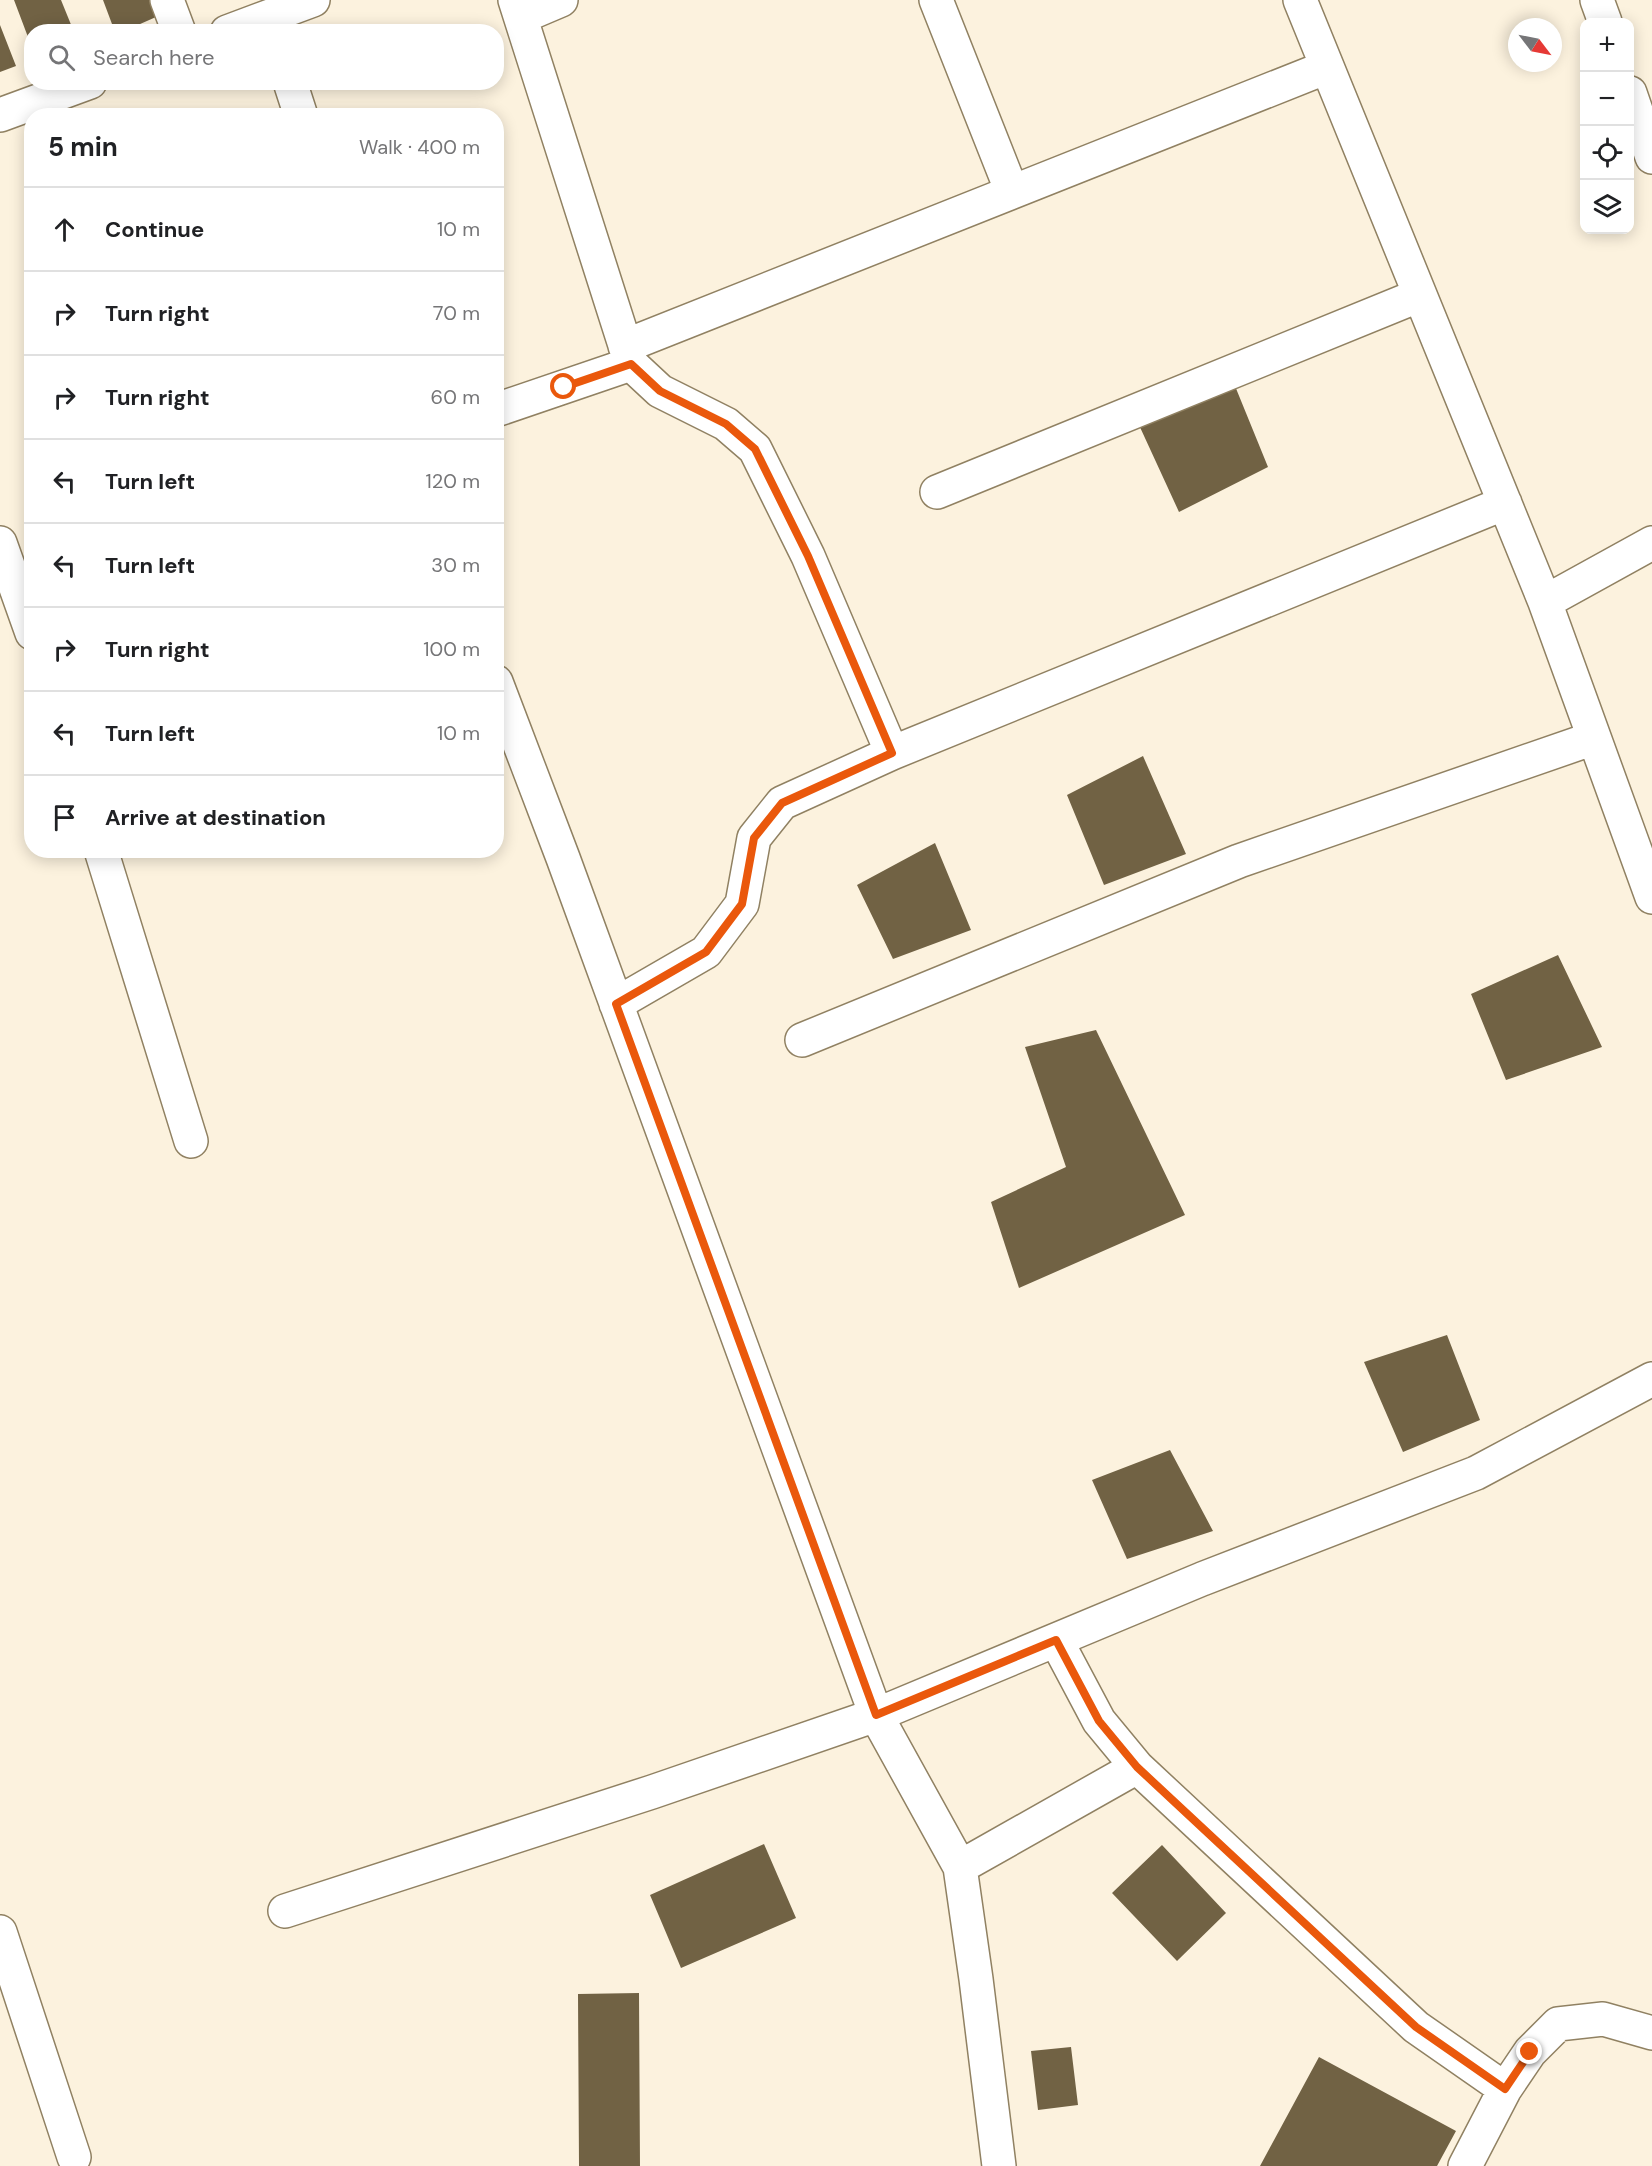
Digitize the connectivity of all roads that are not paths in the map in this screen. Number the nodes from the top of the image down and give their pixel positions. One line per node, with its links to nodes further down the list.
1 (167, 0): 9 (street)
2 (313, 0): 10 (street)
3 (561, 0): 7 (street)
4 (936, 0): 20 (street)
5 (1300, 0): 11 (street)
6 (1597, 0): 8 (street)
7 (518, 8): 22 (street)
8 (1604, 18)
9 (176, 24)
10 (271, 24)
11 (1327, 67): 20 (street); 21 (street)
12 (78, 90): 14 (street)
13 (293, 90): 16 (street)
14 (55, 106)
15 (1634, 107): 19 (street)
16 (298, 108)
17 (24, 111): 18 (street)
18 (0, 115)
19 (1652, 157)
20 (1012, 192): 22 (street)
21 (1420, 296): 24 (street); 25 (street)
22 (628, 355): 23 (street); 32 (street)
23 (504, 407)
24 (936, 492)
25 (1505, 504): 28 (street); 32 (street)
26 (0, 543): 29 (street)
27 (1652, 543): 28 (street)
28 (1545, 603): 31 (street)
29 (24, 610)
30 (504, 703): 35 (street)
31 (1594, 738): 34 (street); 36 (street)
32 (892, 753): 35 (street)
33 (103, 858): 37 (street)
34 (1652, 897)
35 (616, 1004): 40 (street)
36 (802, 1040)
37 (191, 1141)
38 (1652, 1380): 39 (street)
39 (1056, 1640): 40 (street); 41 (street)
40 (876, 1715): 42 (street); 43 (street)
41 (1137, 1767): 42 (street); 46 (street)
42 (960, 1867): 48 (street)
43 (285, 1911)
44 (0, 1932): 47 (street)
45 (1652, 2033): 46 (street)
46 (1505, 2089): 49 (street)
47 (74, 2157)
48 (999, 2166)
49 (1465, 2166)

